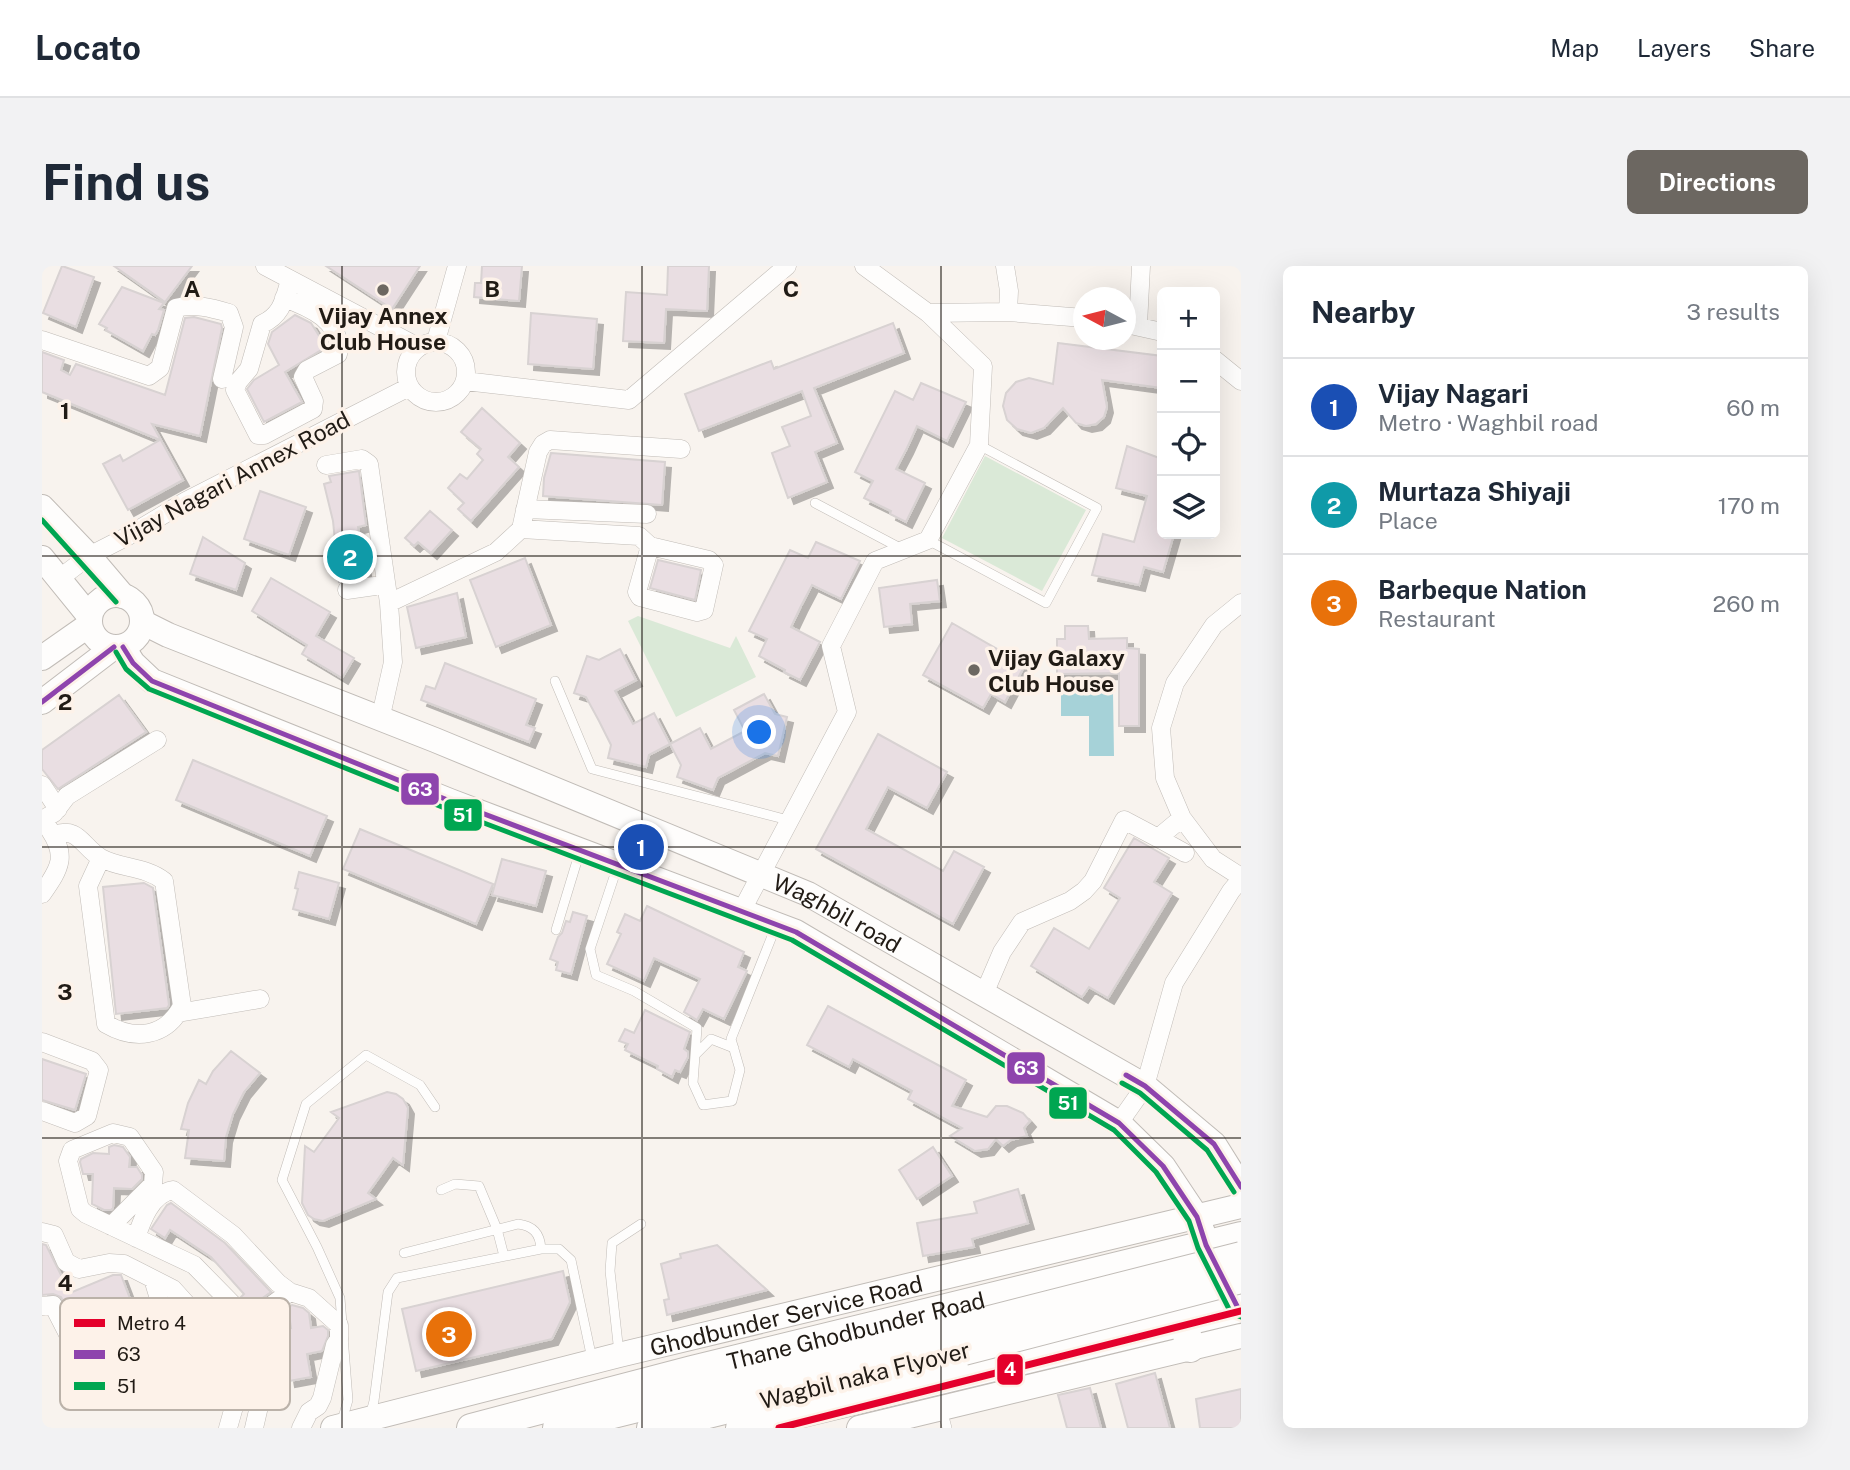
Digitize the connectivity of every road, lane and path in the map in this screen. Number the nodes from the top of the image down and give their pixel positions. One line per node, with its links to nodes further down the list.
1 (264, 266): 7 (street)
2 (457, 266): 15 (street)
3 (787, 266): 19 (street)
4 (864, 266): 10 (street)
5 (1005, 266): 9 (street)
6 (1141, 266): 8 (street)
7 (287, 289): 7 (street); 16 (street)
8 (1136, 298)
9 (1008, 312): 10 (street); 11 (street)
10 (928, 313): 22 (street)
11 (1073, 317)
12 (1136, 325): 13 (street)
13 (1157, 331)
14 (42, 340): 18 (street)
15 (436, 341): 16 (street); 19 (street)
16 (418, 347): 21 (street)
17 (1220, 364): 20 (street)
18 (222, 379)
19 (465, 381): 21 (street)
20 (1241, 381)
21 (409, 387): 34 (street, Vijay Nagari Annex Road)
22 (979, 445): 30 (street); 30 (lane)
23 (681, 449): 27 (street)
24 (326, 466): 41 (street)
25 (815, 503): 33 (lane)
26 (42, 507): 34 (main road)
27 (525, 509): 28 (street); 29 (street)
28 (647, 514)
29 (521, 528): 32 (street); 41 (street)
30 (928, 540): 33 (street)
31 (369, 542): 37 (street)
32 (650, 546): 32 (street)
33 (904, 550): 54 (street)
34 (89, 555): 36 (street, Vijay Nagari Annex Road); 39 (main road)
35 (42, 558): 36 (main road)
36 (60, 578): 42 (main road)
37 (375, 586): 38 (street); 41 (street)
38 (347, 590)
39 (123, 596): 42 (main road); 43 (main road)
40 (1241, 603): 52 (street)
41 (389, 609): 48 (street)
42 (90, 621): 44 (main road); 45 (main road)
43 (142, 622): 44 (main road); 48 (main road, Waghbil road)
44 (118, 647): 47 (main road); 57 (main road, Waghbil road)
45 (42, 658)
46 (555, 681): 54 (lane)
47 (42, 702)
48 (380, 720): 61 (main road, Waghbil road)
49 (157, 740): 51 (street)
50 (42, 785): 51 (street)
51 (58, 809): 53 (street)
52 (1182, 818): 56 (street); 62 (street)
53 (42, 820): 55 (street)
54 (788, 820): 61 (street)
55 (54, 835): 59 (street); 63 (street)
56 (1158, 838): 58 (street); 67 (street)
57 (580, 850): 60 (main road, Waghbil road); 66 (lane)
58 (1185, 853)
59 (101, 858): 69 (street); 69 (street)
60 (618, 864): 64 (main road, Waghbil road); 72 (lane)
61 (760, 874): 64 (street); 67 (main road, Waghbil road)
62 (1241, 878): 73 (street)
63 (42, 894)
64 (742, 910): 65 (main road, Waghbil road)
65 (777, 924): 71 (lane); 76 (main road, Waghbil road)
66 (556, 930)
67 (984, 994): 73 (main road, Waghbil road)
68 (260, 999): 69 (street)
69 (178, 1013)
70 (42, 1042): 75 (street)
71 (734, 1048): 72 (lane); 72 (lane)
72 (696, 1054)
73 (1145, 1086): 76 (street); 77 (main road, Waghbil road)
74 (435, 1107): 108 (lane)
75 (42, 1111)
76 (1119, 1123): 80 (main road, Waghbil road)
77 (1241, 1188)
78 (441, 1190): 83 (lane)
79 (1241, 1206): 80 (main road, Ghodbunder Service Road)
80 (1197, 1217): 87 (main road, Waghbil road); 102 (main road, Ghodbunder Service Road)
81 (641, 1224): 102 (lane)
82 (111, 1226): 82 (street); 86 (street)
83 (496, 1229): 88 (lane); 89 (lane); 90 (lane)
84 (42, 1232): 92 (street)
85 (1241, 1236): 87 (main road, Thane Ghodbunder Road)
86 (136, 1238): 94 (street); 97 (street)
87 (1206, 1245): 100 (main road, Waghbil road); 112 (main road, Thane Ghodbunder Road)
88 (541, 1249): 90 (lane); 103 (lane)
89 (404, 1253)
90 (505, 1256): 107 (lane)
91 (1241, 1256): 113 (main road, Wagbil naka Flyover, bridge)
92 (153, 1279): 95 (street); 96 (street)
93 (1241, 1279): 114 (main road, Wagbil naka Flyover, bridge)
94 (290, 1292): 98 (street); 111 (street)
95 (159, 1298)
96 (181, 1298)
97 (226, 1298)
98 (282, 1298)
99 (42, 1306): 101 (street)
100 (1240, 1317): 104 (main road)
101 (60, 1319)
102 (619, 1355): 103 (main road, Ghodbunder Service Road)
103 (592, 1362): 107 (main road, Ghodbunder Service Road)
104 (940, 1406): 115 (main road); 116 (main road)
105 (233, 1410): 109 (street)
106 (258, 1410): 110 (street)
107 (370, 1417): 108 (main road, Ghodbunder Service Road)
108 (337, 1427)
109 (228, 1428)
110 (254, 1428)
111 (301, 1428)
112 (471, 1428)
113 (558, 1428)
114 (651, 1428)
115 (740, 1428)
116 (859, 1428)

